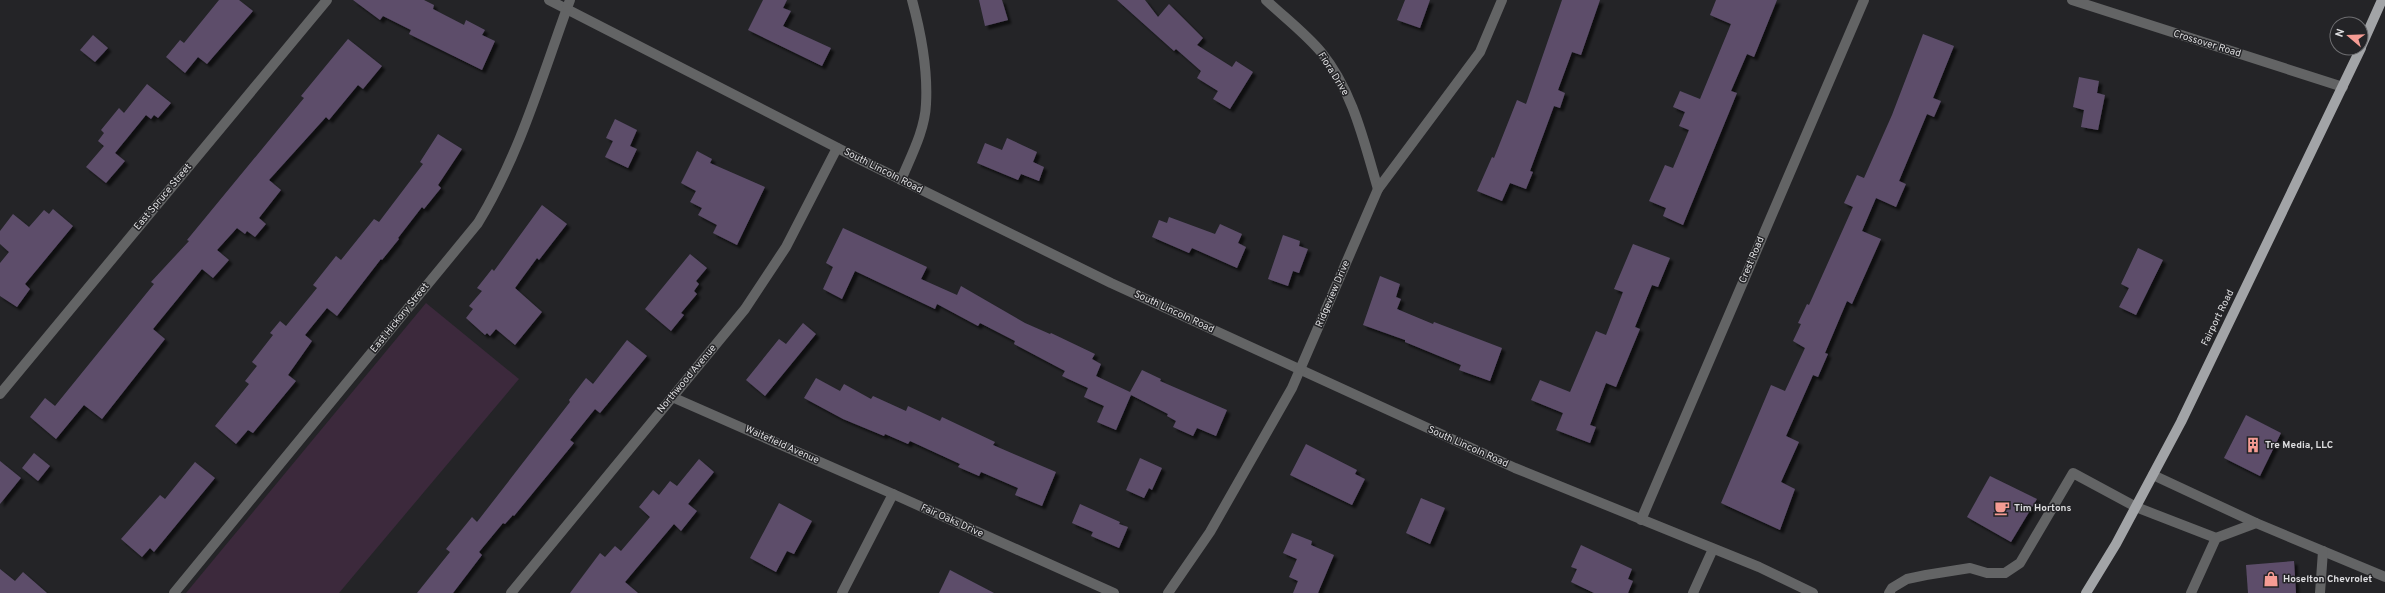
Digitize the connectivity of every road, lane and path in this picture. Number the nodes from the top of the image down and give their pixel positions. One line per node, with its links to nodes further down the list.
1 (327, 0): 17 (street, East Spruce Street)
2 (549, 0): 8 (street, South Lincoln Road)
3 (912, 0): 14 (street)
4 (1266, 0): 15 (street, Fiora Drive)
5 (1502, 0): 15 (street, Ridgeview Drive)
6 (1864, 0): 22 (street, Crest Road)
7 (2072, 0): 12 (street, Crossover Road)
8 (568, 4): 13 (street, South Lincoln Road); 28 (street, East Hickory Street)
9 (2383, 5): 10 (main road, Fairport Road)
10 (2369, 32)
11 (2357, 56): 12 (main road, Fairport Road)
12 (2343, 87): 19 (main road, Fairport Road)
13 (837, 148): 14 (street, South Lincoln Road); 18 (street, Northwood Avenue)
14 (901, 180): 16 (street, South Lincoln Road)
15 (1378, 189): 16 (street, Ridgeview Drive)
16 (1300, 370): 22 (street, South Lincoln Road); 32 (street, Ridgeview Drive)
17 (0, 394)
18 (672, 397): 20 (street, Waitefield Avenue); 29 (street, Northwood Avenue)
19 (2153, 475): 21 (main road, Fairport Road); 23 (street)
20 (893, 494): 30 (street); 31 (street, Fair Oaks Drive)
21 (2136, 507): 24 (street); 35 (street); 36 (main road, Fairport Road)
22 (1641, 520): 25 (street, South Lincoln Road)
23 (2256, 523): 24 (street); 26 (street)
24 (2216, 538): 37 (street)
25 (1713, 549): 33 (street); 34 (street, South Lincoln Road)
26 (2323, 551): 27 (street); 38 (street)
27 (2385, 577)
28 (174, 593)
29 (511, 593)
30 (842, 593)
31 (1114, 593)
32 (1168, 593)
33 (1693, 593)
34 (1813, 593)
35 (1889, 593)
36 (2086, 593)
37 (2190, 593)
38 (2320, 593)

